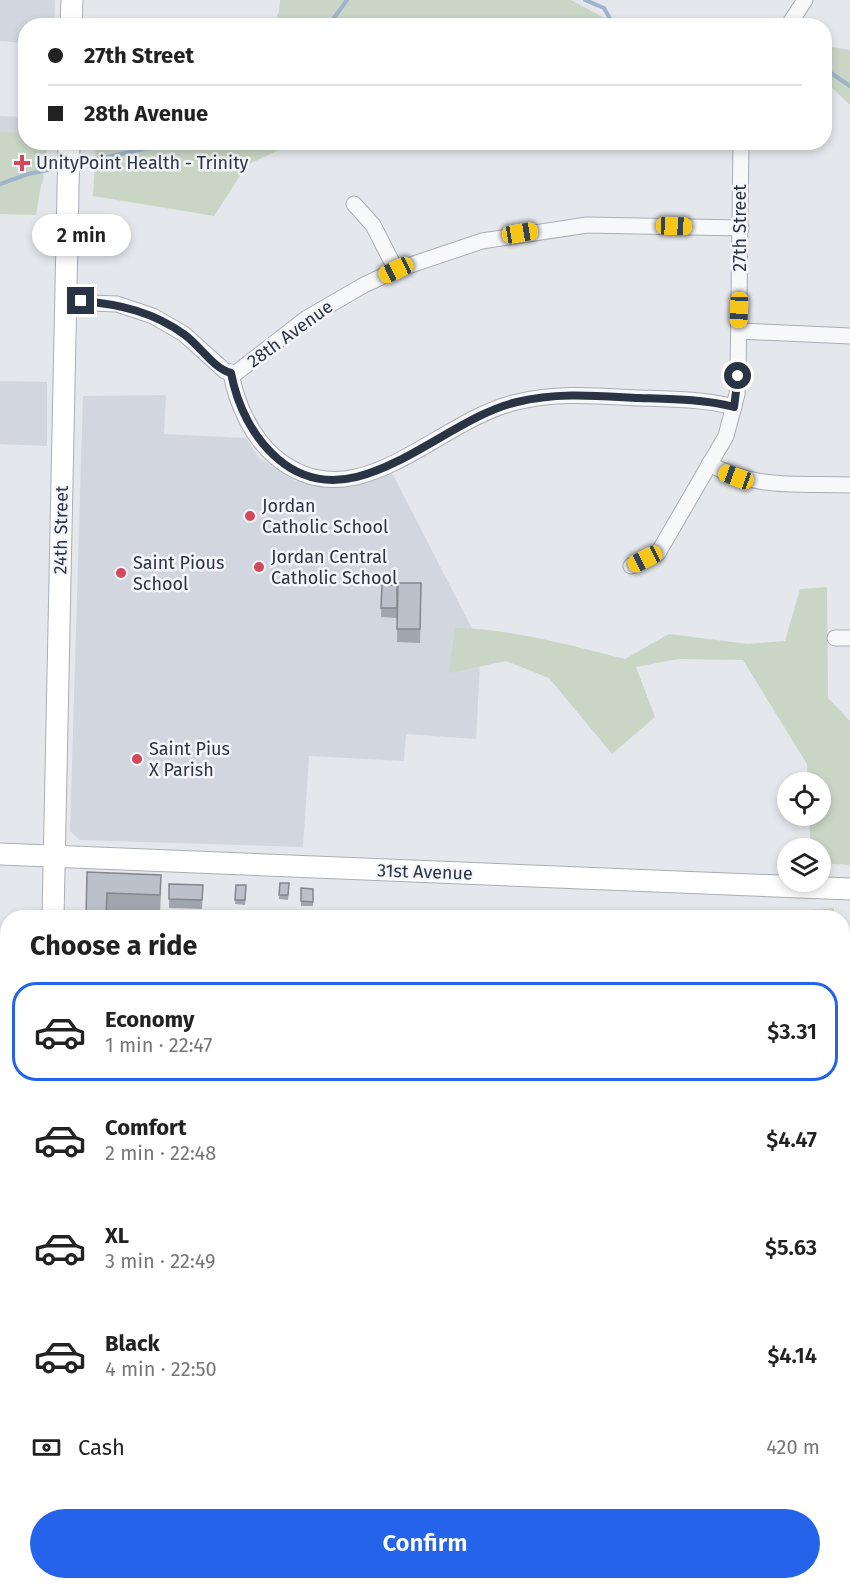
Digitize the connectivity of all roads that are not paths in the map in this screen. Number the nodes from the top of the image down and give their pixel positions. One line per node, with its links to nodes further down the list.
1 (72, 0): 3 (street)
2 (805, 0): 4 (street)
3 (71, 18)
4 (793, 18)
5 (69, 150): 10 (street, 24th Street)
6 (741, 150): 8 (street, 27th Street)
7 (354, 204): 9 (street)
8 (741, 228): 9 (street, 28th Avenue); 11 (street, 27th Street)
9 (396, 270): 13 (street, 28th Avenue)
10 (66, 302): 13 (street, 28th Avenue); 19 (street, 24th Street)
11 (739, 331): 12 (street); 14 (street, 27th Street)
12 (850, 336)
13 (231, 373): 14 (street)
14 (734, 407): 15 (street, 27th Street)
15 (709, 465): 16 (street); 17 (street, 27th Street)
16 (850, 485)
17 (632, 566)
18 (0, 854): 19 (street, 31st Avenue)
19 (54, 857): 20 (street, 31st Avenue); 21 (street, 24th Street)
20 (850, 889)
21 (53, 910)

